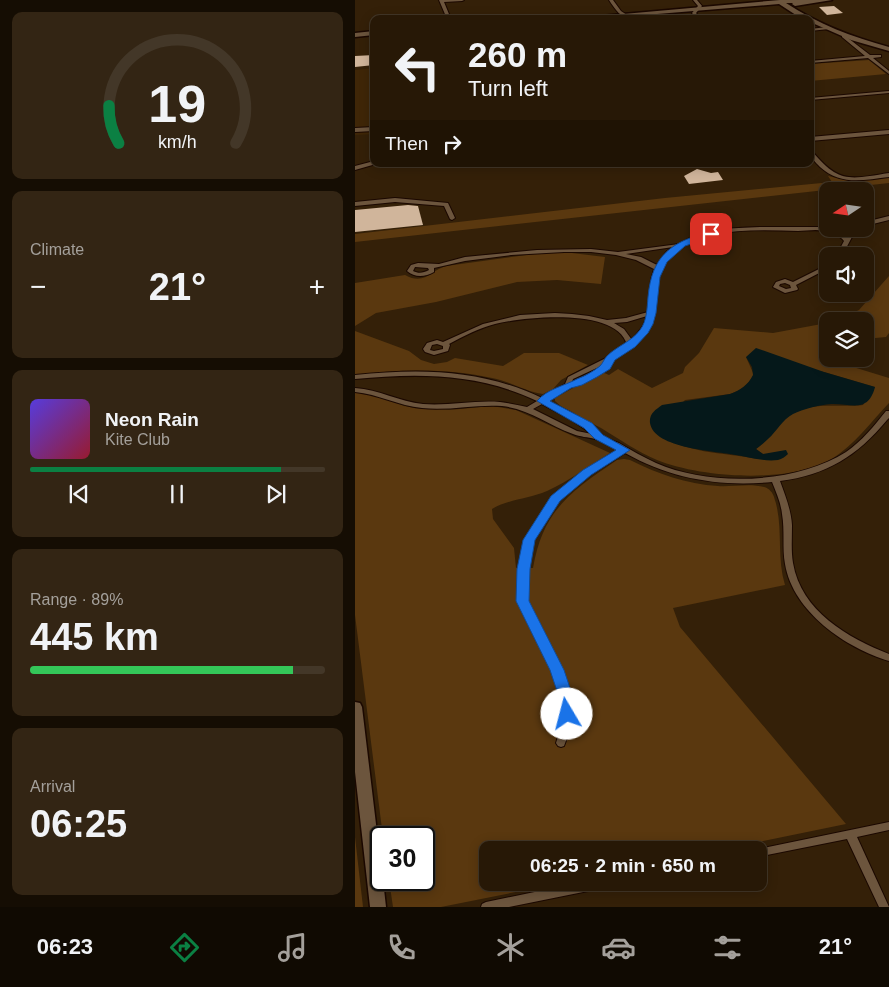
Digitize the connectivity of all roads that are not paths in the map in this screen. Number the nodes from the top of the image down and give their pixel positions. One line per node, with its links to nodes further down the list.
1 (462, 0): 6 (street)
2 (611, 0): 10 (street)
3 (695, 0): 8 (street)
4 (802, 0): 7 (main road)
5 (829, 0): 7 (main road)
6 (442, 1): 9 (street)
7 (781, 2): 8 (main road); 12 (main road)
8 (697, 9): 10 (main road); 11 (street)
9 (447, 15)
10 (625, 15)
11 (696, 15)
12 (801, 15)
13 (814, 22): 14 (main road)
14 (827, 28): 15 (street); 18 (main road)
15 (814, 30)
16 (370, 34): 17 (main road)
17 (355, 35)
18 (844, 36): 19 (main road); 20 (street)
19 (886, 48): 20 (main road)
20 (870, 56): 21 (street); 22 (street); 23 (street)
21 (879, 56)
22 (814, 62)
23 (889, 73)
24 (889, 92): 25 (street)
25 (814, 99)
26 (370, 129): 27 (street)
27 (355, 130)
28 (889, 132): 29 (street)
29 (814, 139)
30 (814, 157): 33 (street)
31 (370, 164): 32 (street)
32 (355, 168)
33 (889, 176)
34 (355, 204): 35 (street)
35 (452, 218)
36 (889, 218): 37 (street)
37 (874, 222)
38 (819, 229): 42 (street)
39 (844, 238): 41 (street)
40 (849, 238): 41 (street)
41 (847, 241): 43 (street)
42 (682, 244): 44 (street); 46 (street)
43 (844, 247)
44 (608, 253): 45 (street); 46 (street)
45 (431, 266)
46 (657, 268): 49 (street)
47 (819, 271): 48 (street)
48 (793, 284)
49 (651, 313): 50 (street); 52 (street)
50 (605, 322): 51 (street); 52 (street)
51 (445, 343)
52 (631, 344): 55 (street)
53 (355, 377): 55 (street)
54 (355, 390): 56 (street)
55 (543, 401): 56 (street); 58 (street)
56 (527, 410): 58 (street)
57 (888, 415): 60 (street)
58 (599, 437): 59 (street)
59 (625, 450): 60 (street); 63 (street)
60 (775, 479): 61 (street)
61 (889, 658)
62 (355, 708): 68 (main road)
63 (561, 743)
64 (889, 826): 65 (street)
65 (850, 834): 66 (street); 70 (street)
66 (767, 850)
67 (564, 891): 69 (street)
68 (378, 907)
69 (486, 907)
70 (884, 907)

